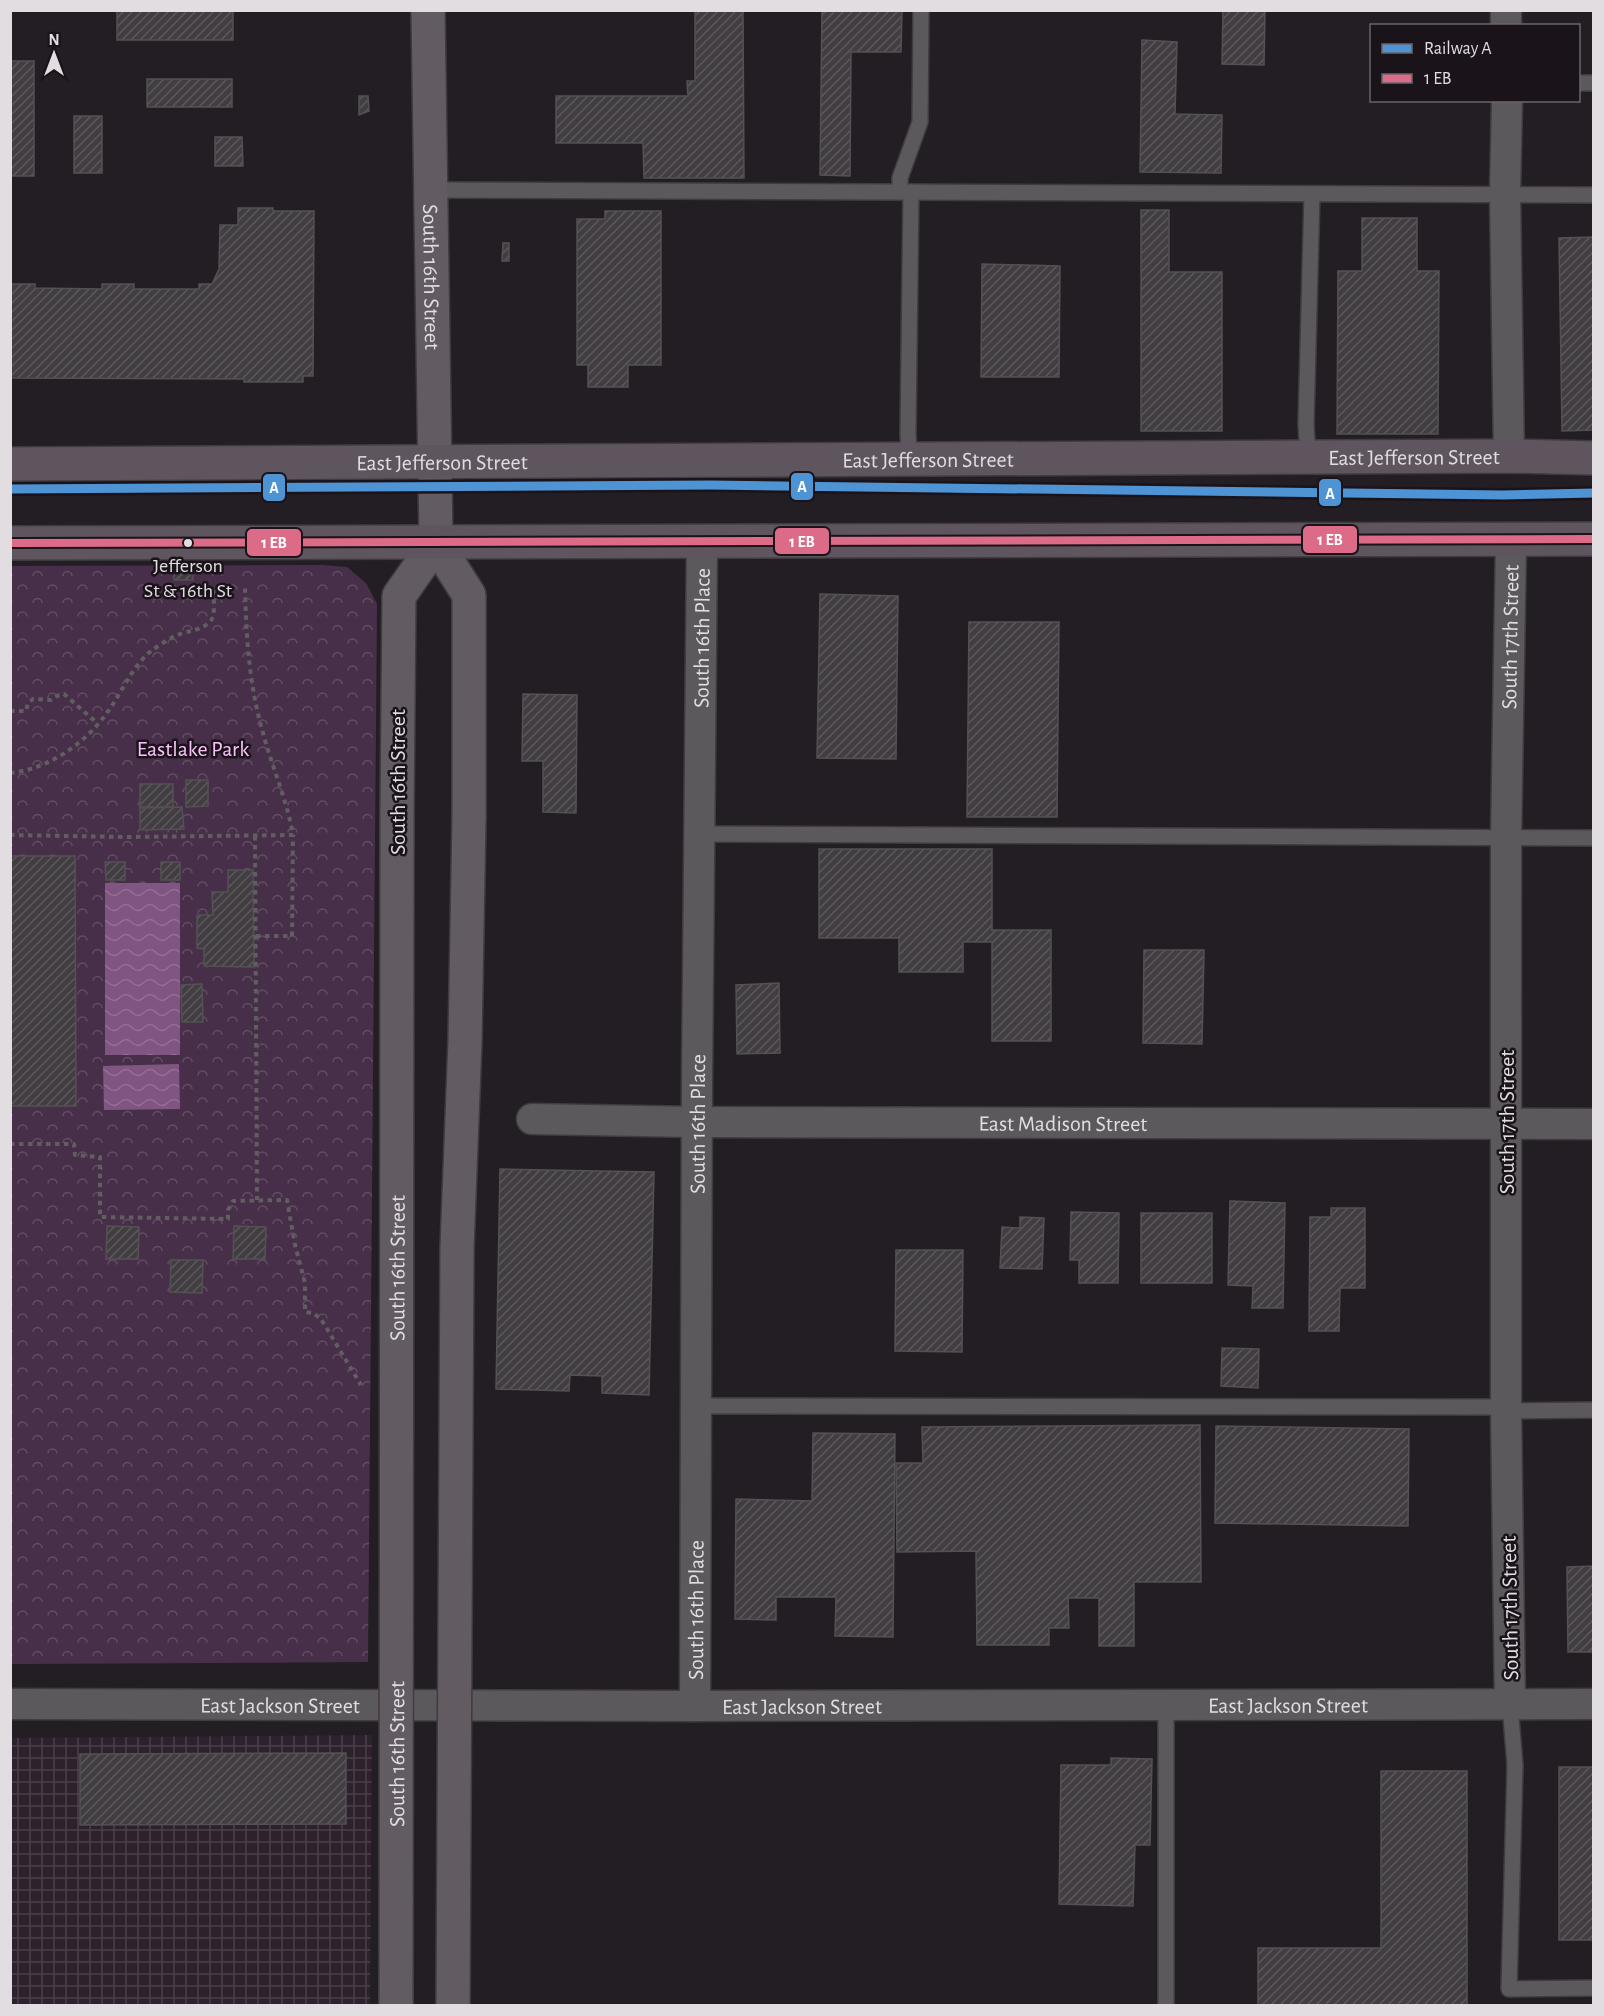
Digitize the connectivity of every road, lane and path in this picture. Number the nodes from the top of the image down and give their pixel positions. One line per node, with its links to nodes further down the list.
1 (428, 10): 4 (main road, South 16th Street)
2 (921, 10): 5 (lane)
3 (1507, 102): 7 (street)
4 (430, 190): 5 (lane); 13 (main road, South 16th Street)
5 (906, 192): 6 (lane); 12 (lane)
6 (1312, 194): 7 (lane); 10 (lane)
7 (1505, 194): 8 (lane); 9 (street)
8 (1593, 195)
9 (1509, 456): 10 (main road, East Jefferson Street); 11 (main road, East Jefferson Street)
10 (1308, 457): 12 (main road, East Jefferson Street)
11 (1593, 458)
12 (909, 459): 13 (main road, East Jefferson Street)
13 (434, 462): 14 (main road, East Jefferson Street); 19 (main road, South 16th Street)
14 (10, 464)
15 (1593, 539): 16 (main road)
16 (1511, 540): 17 (main road); 29 (street, South 17th Street)
17 (702, 541): 19 (main road); 25 (street, South 16th Place)
18 (10, 543): 19 (main road)
19 (436, 543): 48 (main road, South 16th Street, bridge); 49 (main road, bridge)
20 (245, 586): 27 (path)
21 (213, 587): 23 (path)
22 (10, 711): 23 (path)
23 (98, 723): 24 (path)
24 (10, 773)
25 (699, 834): 29 (lane); 33 (street, South 16th Place)
26 (10, 835): 28 (path)
27 (292, 835): 28 (path); 31 (path)
28 (255, 836): 31 (path)
29 (1506, 838): 30 (lane); 34 (street, South 17th Street)
30 (1593, 838)
31 (256, 936): 37 (path)
32 (532, 1119): 33 (street, East Madison Street)
33 (697, 1122): 34 (street, East Madison Street); 39 (street, South 16th Place)
34 (1506, 1124): 35 (street, East Madison Street); 40 (street, South 17th Street)
35 (1593, 1124)
36 (10, 1144): 37 (path)
37 (257, 1200): 38 (path)
38 (362, 1386)
39 (696, 1406): 40 (lane); 45 (street, South 16th Place)
40 (1506, 1409): 41 (lane); 44 (street, South 17th Street)
41 (1593, 1410)
42 (10, 1704): 45 (street, East Jackson Street)
43 (1593, 1704): 44 (street, East Jackson Street)
44 (1510, 1705): 46 (street, East Jackson Street); 47 (lane)
45 (695, 1706): 46 (street, East Jackson Street)
46 (1166, 1706): 50 (lane)
47 (1593, 1988)
48 (396, 2006)
49 (453, 2006)
50 (1166, 2006)

